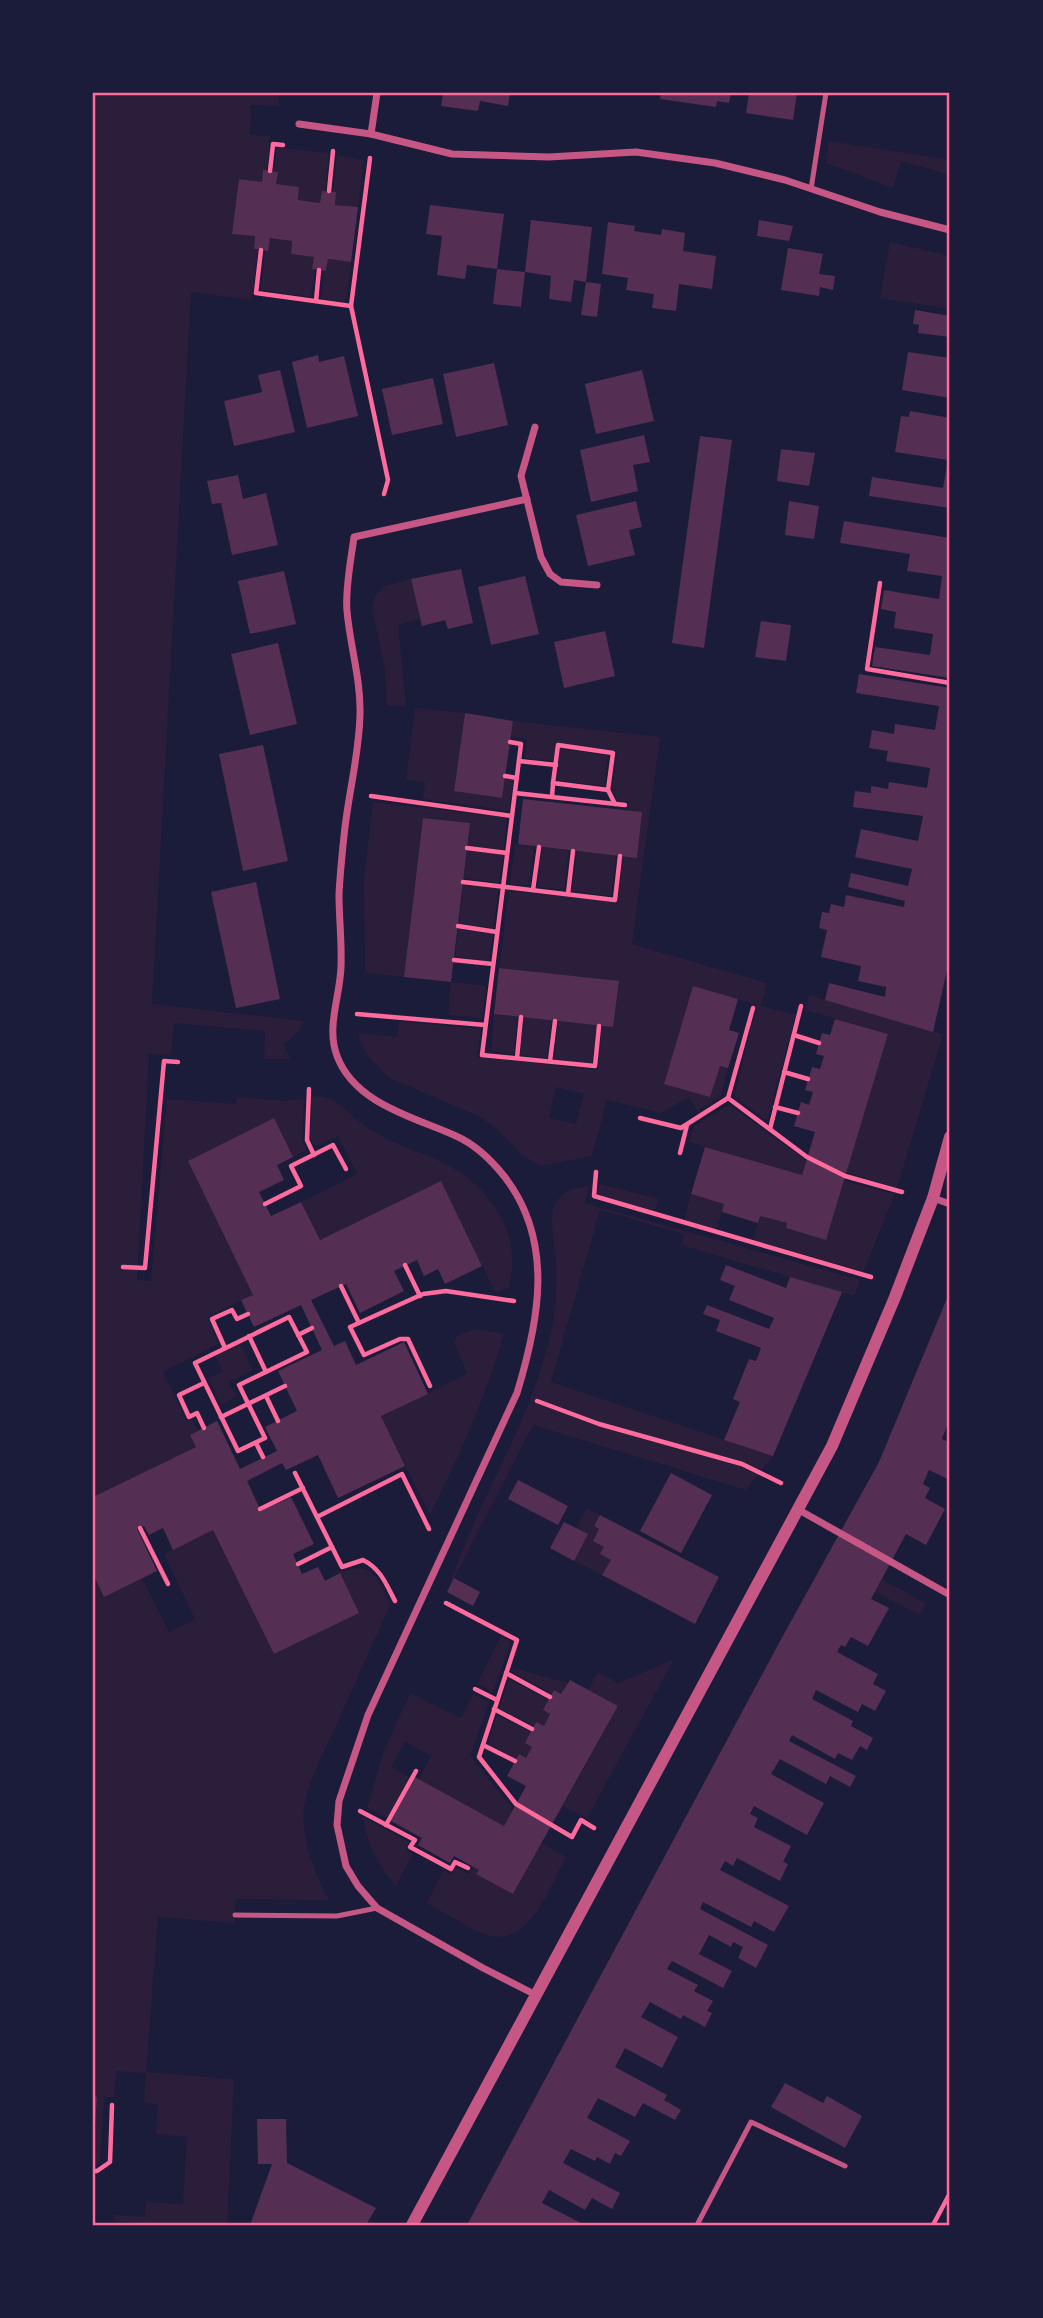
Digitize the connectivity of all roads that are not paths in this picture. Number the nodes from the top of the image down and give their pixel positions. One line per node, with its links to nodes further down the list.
1 (377, 93): 4 (street)
2 (826, 93): 5 (lane)
3 (299, 124): 4 (street)
4 (371, 134): 5 (street)
5 (811, 189): 6 (street)
6 (950, 230)
7 (535, 427): 8 (street)
8 (527, 499): 9 (street); 15 (street)
9 (597, 584)
10 (950, 1137): 11 (street)
11 (933, 1198): 12 (street); 13 (street)
12 (950, 1204)
13 (799, 1510): 14 (street); 17 (street)
14 (950, 1595)
15 (377, 1908): 16 (lane); 17 (street)
16 (235, 1915)
17 (536, 1995): 19 (street)
18 (845, 2166): 20 (lane)
19 (412, 2225)
20 (696, 2225)

